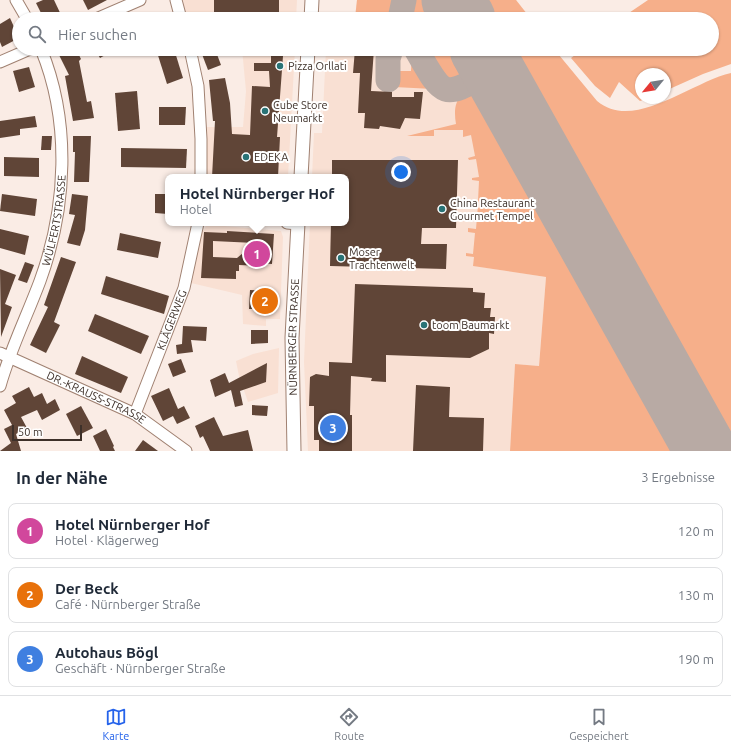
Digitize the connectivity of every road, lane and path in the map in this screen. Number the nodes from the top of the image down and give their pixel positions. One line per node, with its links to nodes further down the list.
1 (16, 0): 5 (street)
2 (140, 0): 6 (street)
3 (176, 0): 7 (street)
4 (312, 0): 8 (main road)
5 (23, 12)
6 (112, 12)
7 (180, 12)
8 (311, 12)
9 (14, 56): 13 (street)
10 (43, 56): 18 (street, WÜLFERTSTRASSE)
11 (192, 56): 14 (street)
12 (308, 56): 15 (main road)
13 (0, 62)
14 (201, 174)
15 (301, 174)
16 (197, 226): 20 (street, KLÄGERWEG)
17 (295, 226): 22 (main road, NÜRNBERGER STRASSE)
18 (5, 356): 19 (street, WÜLFERTSTRASSE); 20 (street, DR.-KRAUSS-STRASSE)
19 (0, 386)
20 (135, 414): 21 (street, DR.-KRAUSS-STRASSE)
21 (186, 451)
22 (294, 451)

